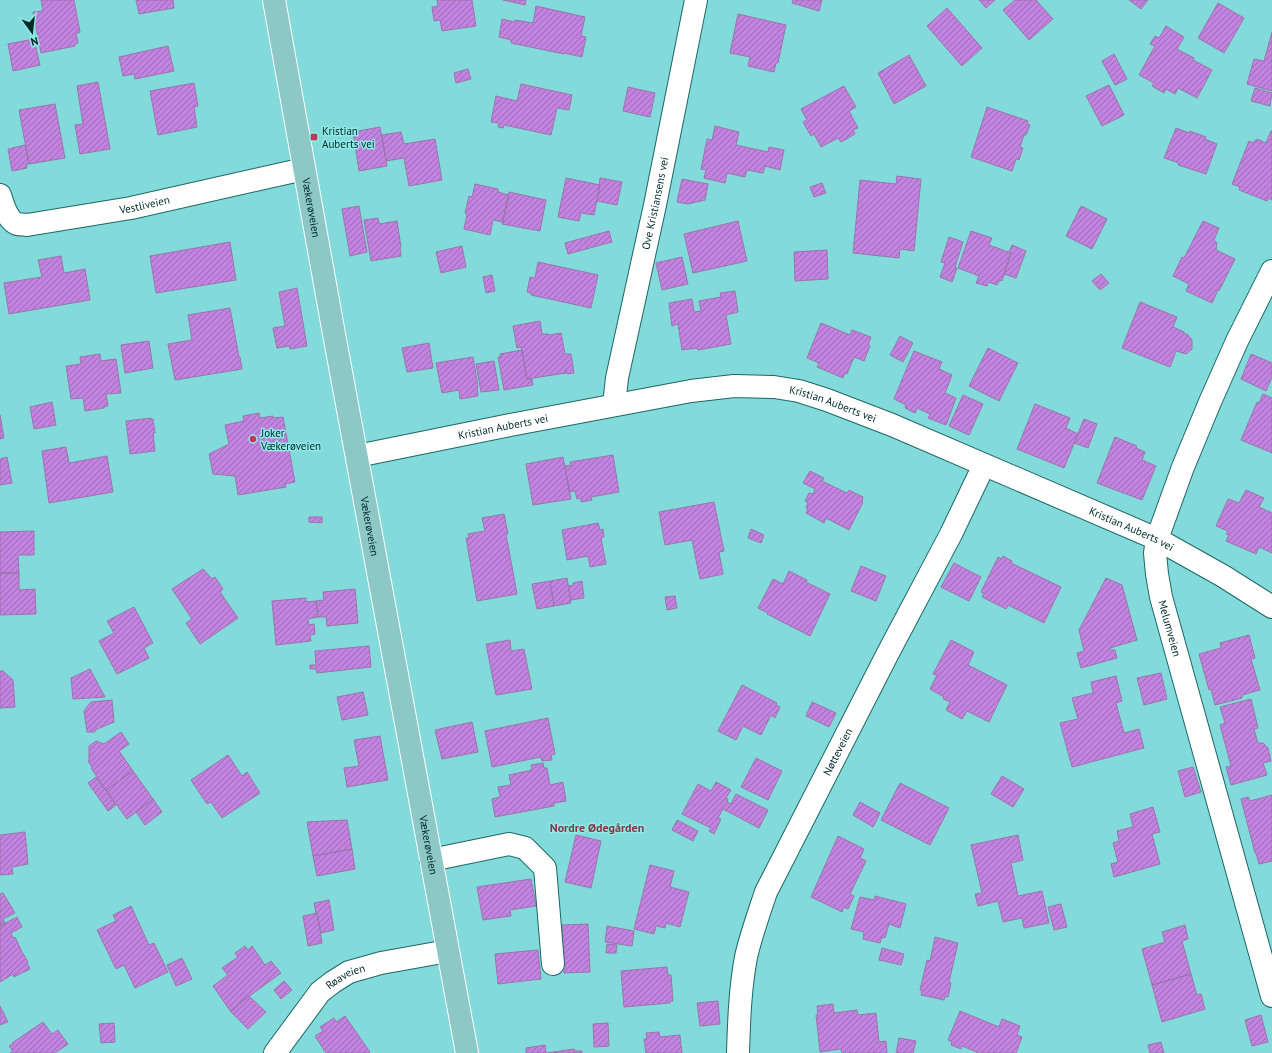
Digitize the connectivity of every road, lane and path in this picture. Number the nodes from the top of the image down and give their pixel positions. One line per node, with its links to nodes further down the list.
1 (274, 0): 3 (main road, Vækerøveien)
2 (696, 0): 6 (street, Ove Kristiansens vei)
3 (304, 169): 4 (street, Vestliveien); 7 (main road, Vækerøveien)
4 (0, 194)
5 (1272, 272): 9 (street, Melumveien)
6 (614, 405): 7 (street, Kristian Auberts vei); 8 (street, Kristian Auberts vei)
7 (357, 456): 11 (main road, Vækerøveien)
8 (984, 465): 9 (street, Kristian Auberts vei); 17 (street, Nøtteveien)
9 (1157, 538): 10 (street, Kristian Auberts vei); 14 (street, Melumveien)
10 (1272, 606)
11 (431, 860): 12 (main road, Vækerøveien); 13 (street)
12 (448, 950): 15 (street, Røaveien); 16 (main road, Vækerøveien)
13 (553, 964)
14 (1272, 996)
15 (275, 1053)
16 (467, 1053)
17 (738, 1053)

